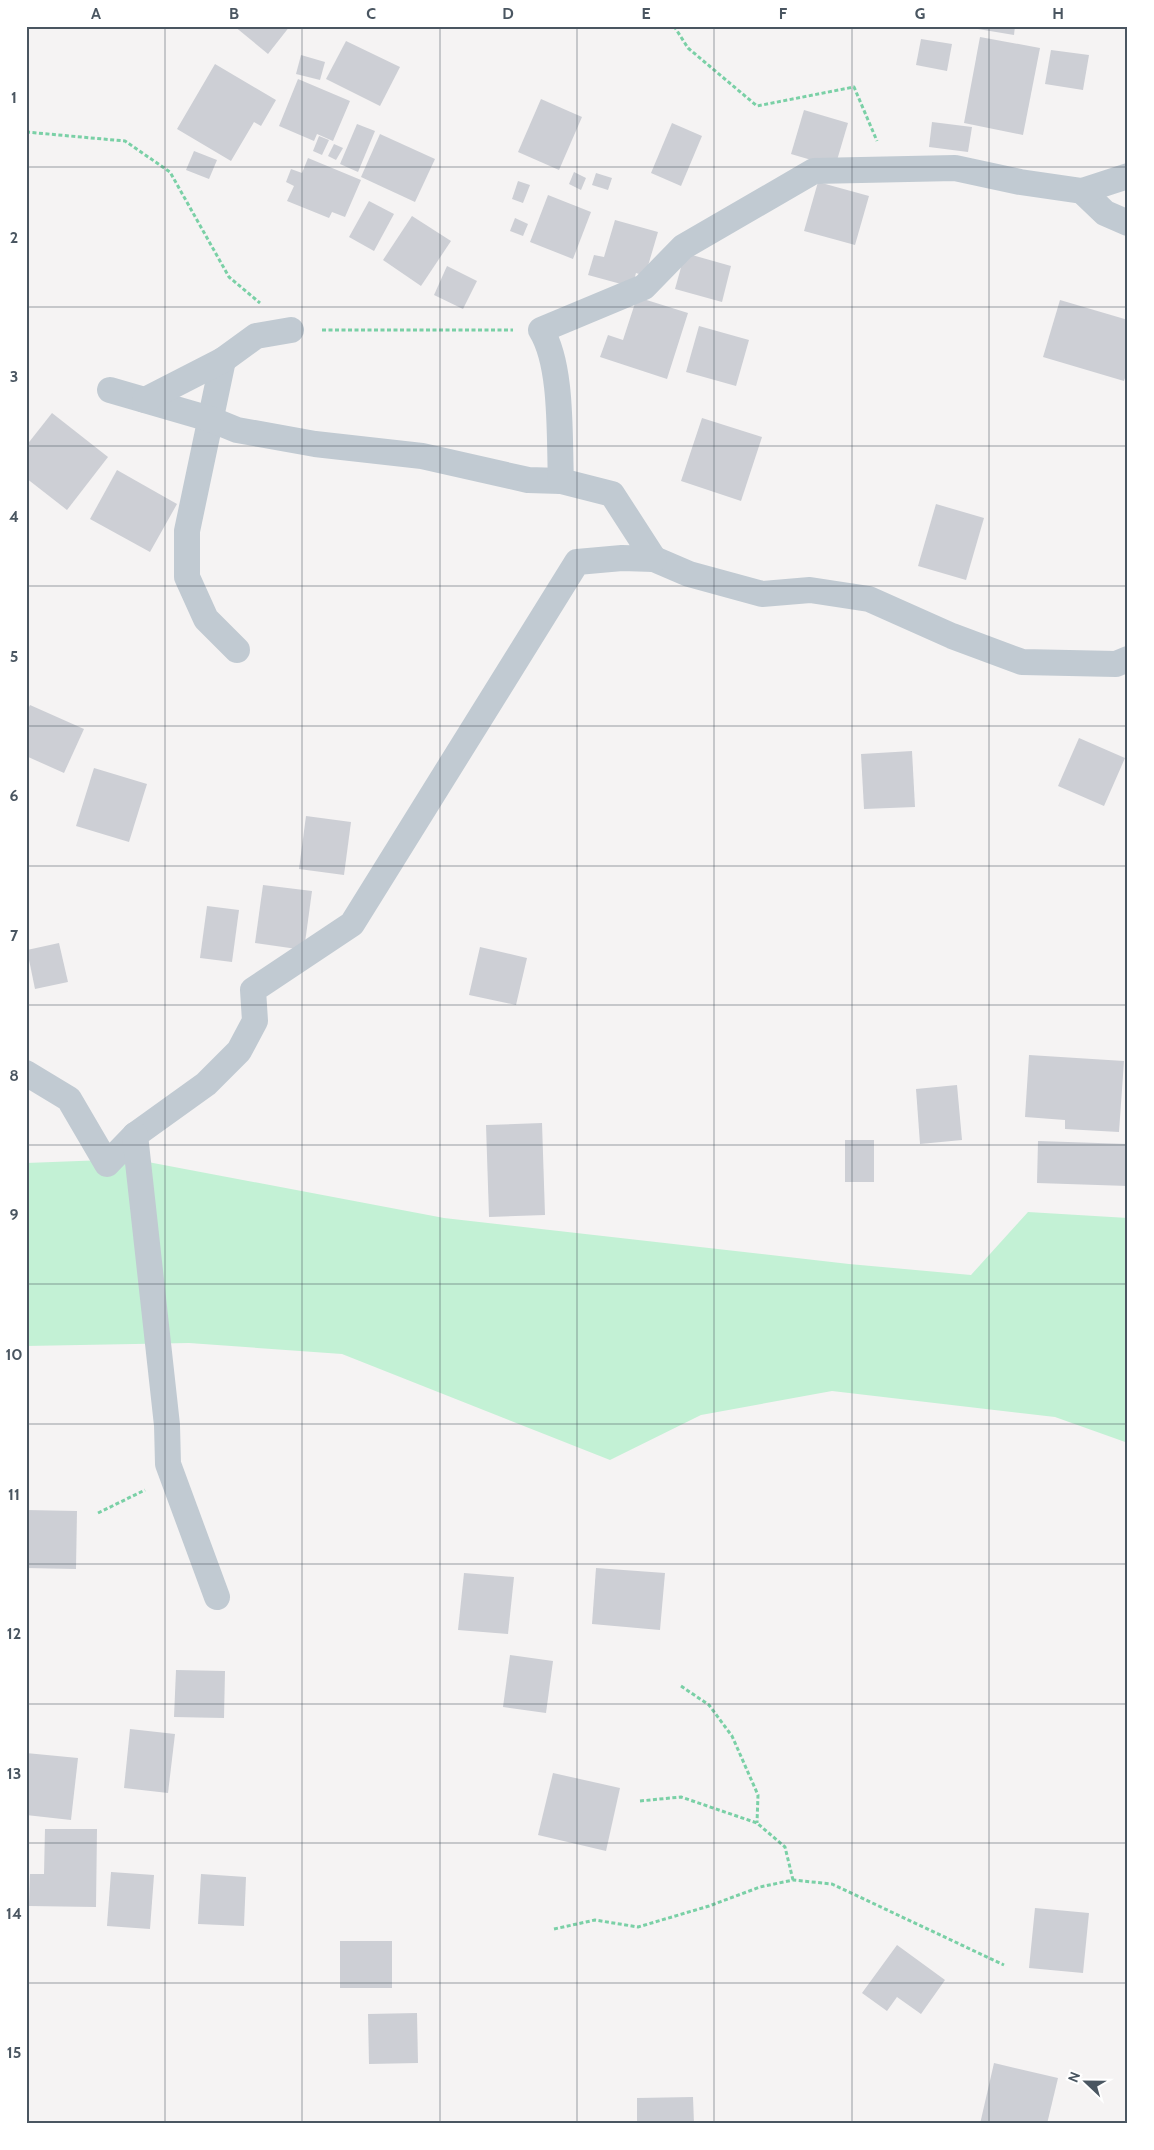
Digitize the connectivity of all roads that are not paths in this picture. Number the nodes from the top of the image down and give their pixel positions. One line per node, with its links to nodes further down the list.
1 (1128, 176): 2 (street)
2 (1082, 191): 3 (street); 9 (street)
3 (1128, 223)
4 (291, 330): 5 (street)
5 (223, 360): 7 (street); 8 (street)
6 (110, 390): 7 (street)
7 (145, 400): 8 (street)
8 (210, 419): 9 (street); 11 (street)
9 (562, 481): 10 (street)
10 (654, 559): 12 (street); 14 (street)
11 (237, 650)
12 (1128, 659)
13 (26, 1073): 14 (street)
14 (135, 1135): 15 (street)
15 (217, 1597)

